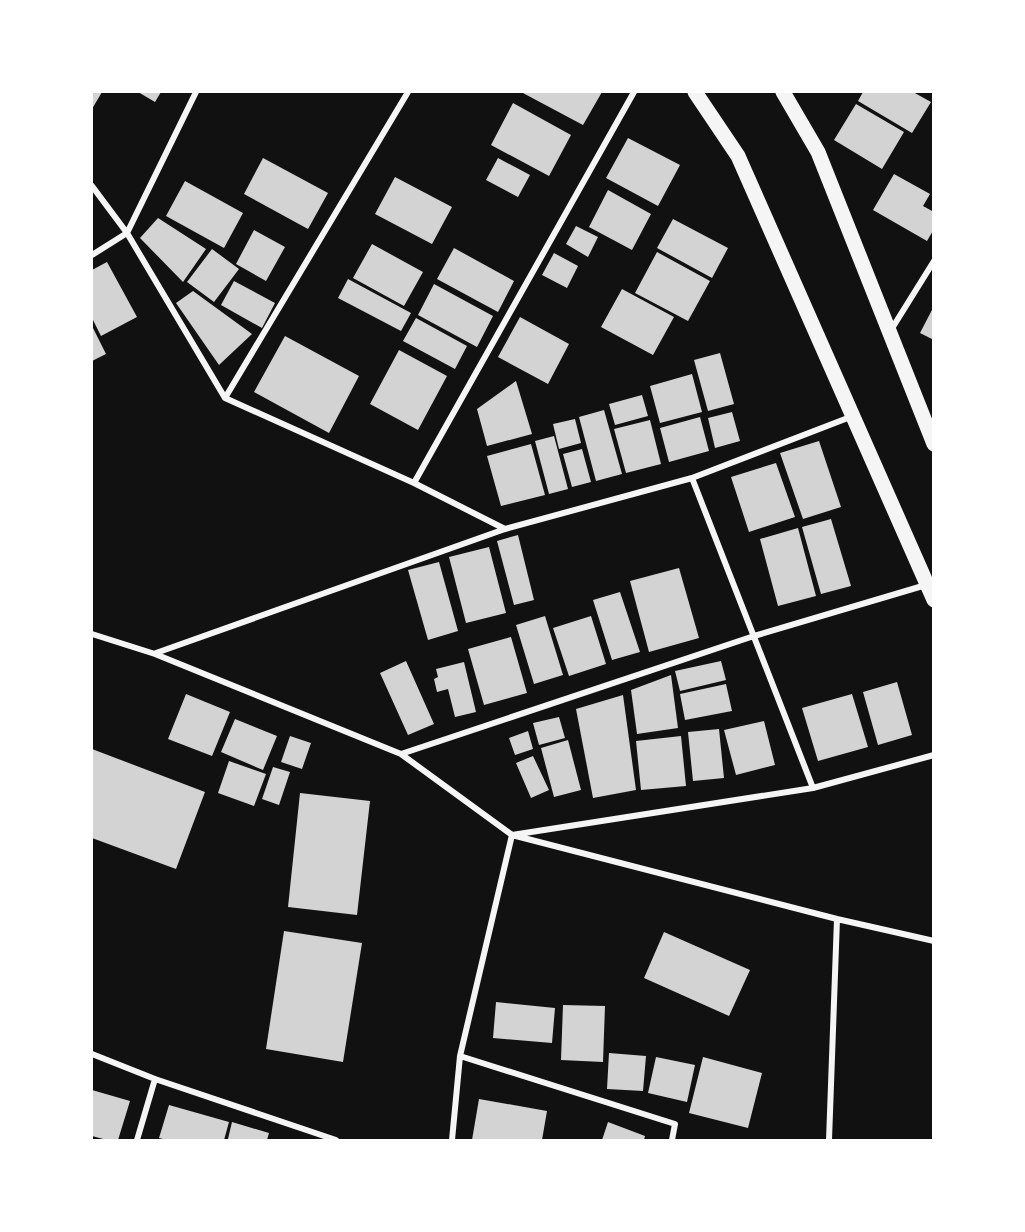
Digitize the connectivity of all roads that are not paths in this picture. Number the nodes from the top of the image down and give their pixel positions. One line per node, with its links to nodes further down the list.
1 (196, 92): 7 (street)
2 (408, 92): 11 (street)
3 (634, 92): 16 (street)
4 (695, 92): 12 (main road)
5 (783, 92): 10 (main road)
6 (92, 186): 7 (street)
7 (127, 233): 8 (street); 11 (street)
8 (92, 255)
9 (933, 261): 10 (street)
10 (889, 333): 13 (main road)
11 (225, 398): 16 (street)
12 (853, 416): 15 (street); 18 (main road)
13 (930, 425): 14 (main road)
14 (933, 444)
15 (693, 478): 17 (street); 21 (street)
16 (414, 483): 17 (street)
17 (505, 529): 22 (street)
18 (927, 584): 19 (main road); 21 (street)
19 (933, 600)
20 (92, 634): 22 (street)
21 (754, 636): 23 (street); 25 (street)
22 (155, 654): 23 (street)
23 (401, 754): 26 (street)
24 (933, 755): 25 (street)
25 (813, 788): 26 (street)
26 (512, 835): 27 (street); 30 (street)
27 (837, 919): 28 (street); 36 (street)
28 (933, 940)
29 (92, 1054): 31 (street)
30 (460, 1056): 34 (street); 35 (street)
31 (155, 1079): 32 (street); 33 (street)
32 (333, 1139)
33 (137, 1140)
34 (452, 1140)
35 (672, 1140)
36 (829, 1140)

